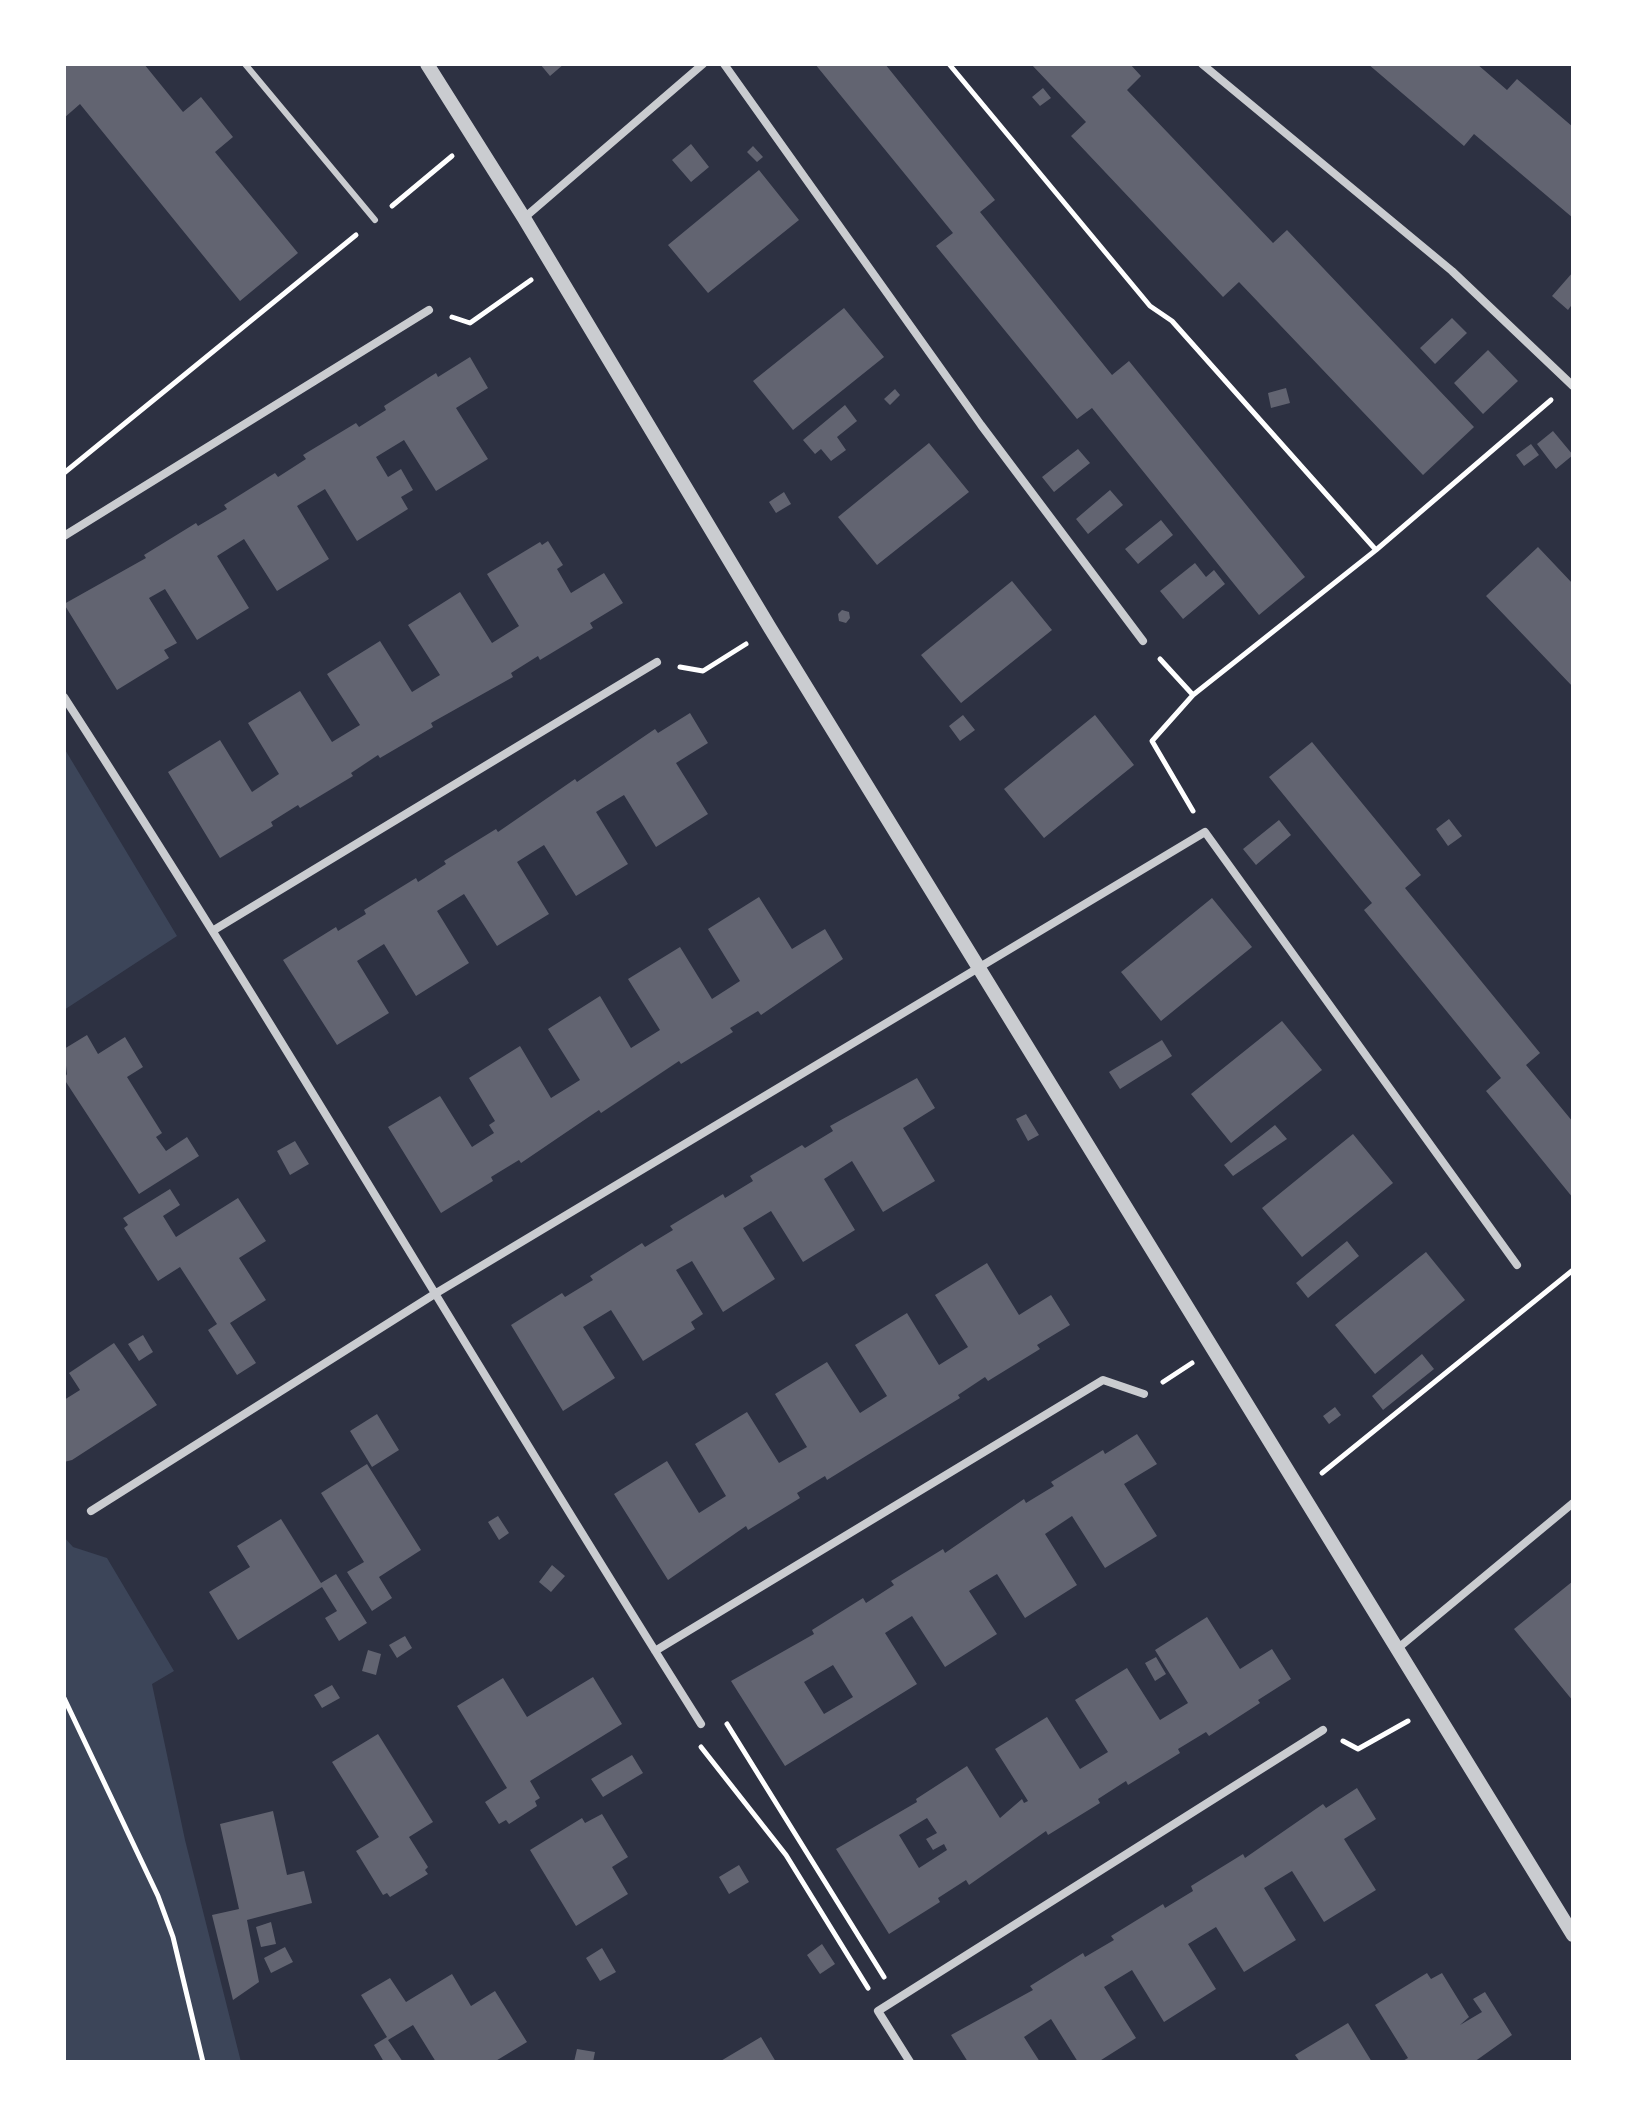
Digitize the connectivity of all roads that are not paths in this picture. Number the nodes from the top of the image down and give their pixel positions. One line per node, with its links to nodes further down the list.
1 (245, 64): 7 (lane)
2 (427, 64): 6 (street)
3 (703, 64): 6 (street)
4 (724, 64): 11 (street)
5 (1202, 64): 9 (street)
6 (524, 218): 15 (street)
7 (375, 220)
8 (429, 310): 10 (street)
9 (1572, 385)
10 (64, 536)
11 (1143, 641)
12 (657, 662): 14 (street)
13 (64, 697): 14 (street)
14 (214, 930): 17 (street)
15 (980, 965): 16 (street); 17 (street); 21 (street)
16 (1517, 1265)
17 (433, 1295): 20 (street); 22 (street)
18 (1144, 1394): 22 (street)
19 (1573, 1503): 21 (street)
20 (91, 1511)
21 (1397, 1649): 25 (street)
22 (655, 1651): 23 (street)
23 (701, 1724)
24 (1323, 1730): 26 (street)
25 (1573, 1935)
26 (910, 2062)

